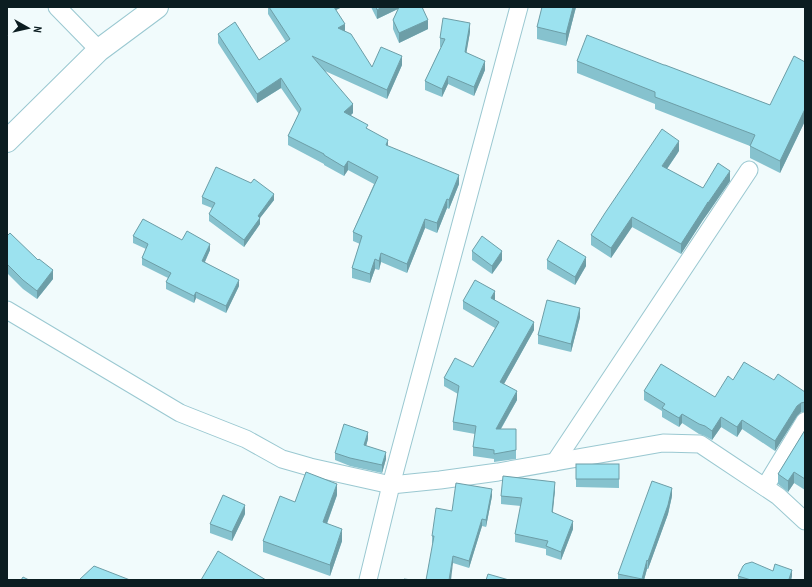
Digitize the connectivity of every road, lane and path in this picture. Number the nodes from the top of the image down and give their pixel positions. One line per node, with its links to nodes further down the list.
1 (57, 7): 4 (street)
2 (157, 7): 4 (main road)
3 (519, 7): 10 (street)
4 (99, 50): 5 (main road)
5 (7, 141)
6 (749, 170): 9 (street)
7 (7, 310): 10 (street)
8 (805, 421): 11 (street)
9 (555, 462): 10 (street); 11 (street)
10 (391, 486): 13 (street)
11 (765, 487): 12 (street)
12 (805, 521)
13 (368, 580)

